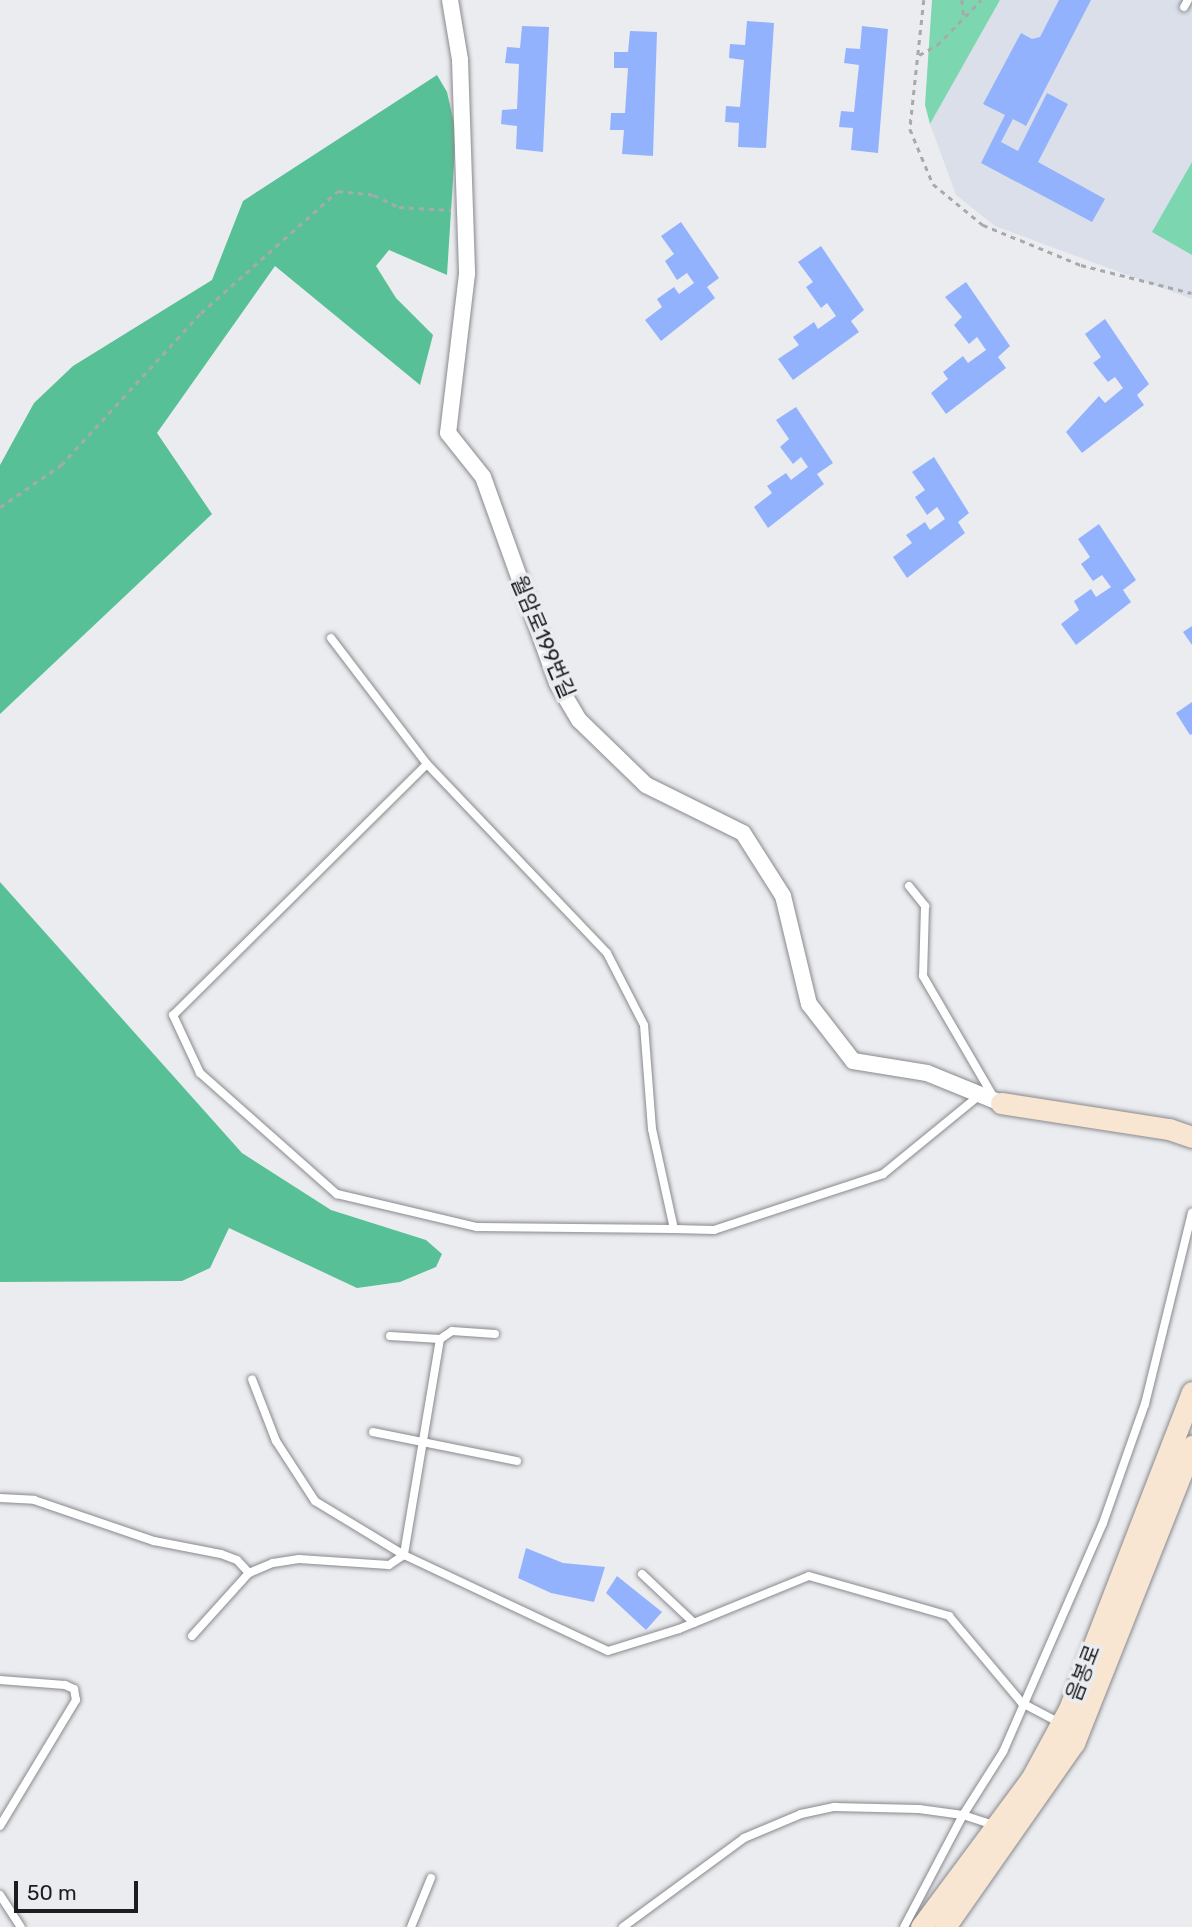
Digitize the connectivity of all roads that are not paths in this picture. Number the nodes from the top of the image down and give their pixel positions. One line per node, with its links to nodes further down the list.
1 (450, 0): 5 (street, 월암로199번길)
2 (331, 638): 3 (lane)
3 (427, 764): 8 (lane); 8 (lane)
4 (909, 886): 5 (lane)
5 (992, 1099): 6 (main road); 8 (lane)
6 (1192, 1137)
7 (1192, 1213): 25 (lane)
8 (674, 1229)
9 (495, 1334): 11 (lane)
10 (390, 1336): 11 (lane)
11 (440, 1339): 15 (lane)
12 (252, 1379): 19 (lane)
13 (1192, 1392): 26 (main road, 음봉로)
14 (373, 1432): 15 (lane)
15 (423, 1444): 17 (lane); 19 (lane)
16 (1192, 1446): 37 (main road, 음봉로)
17 (517, 1461)
18 (0, 1498): 20 (lane)
19 (404, 1555): 20 (lane); 22 (lane)
20 (249, 1573): 23 (lane)
21 (642, 1574): 22 (lane)
22 (694, 1623): 25 (lane)
23 (192, 1636)
24 (0, 1680): 28 (lane)
25 (1022, 1703): 26 (lane); 27 (lane)
26 (1061, 1724): 29 (main road, 음봉로)
27 (963, 1815): 29 (lane); 34 (lane); 35 (lane)
28 (0, 1826)
29 (997, 1826): 36 (main road, 음봉로)
30 (431, 1878): 33 (lane)
31 (0, 1895): 32 (lane)
32 (21, 1927)
33 (411, 1927)
34 (623, 1927)
35 (904, 1927)
36 (921, 1927)
37 (945, 1927)

